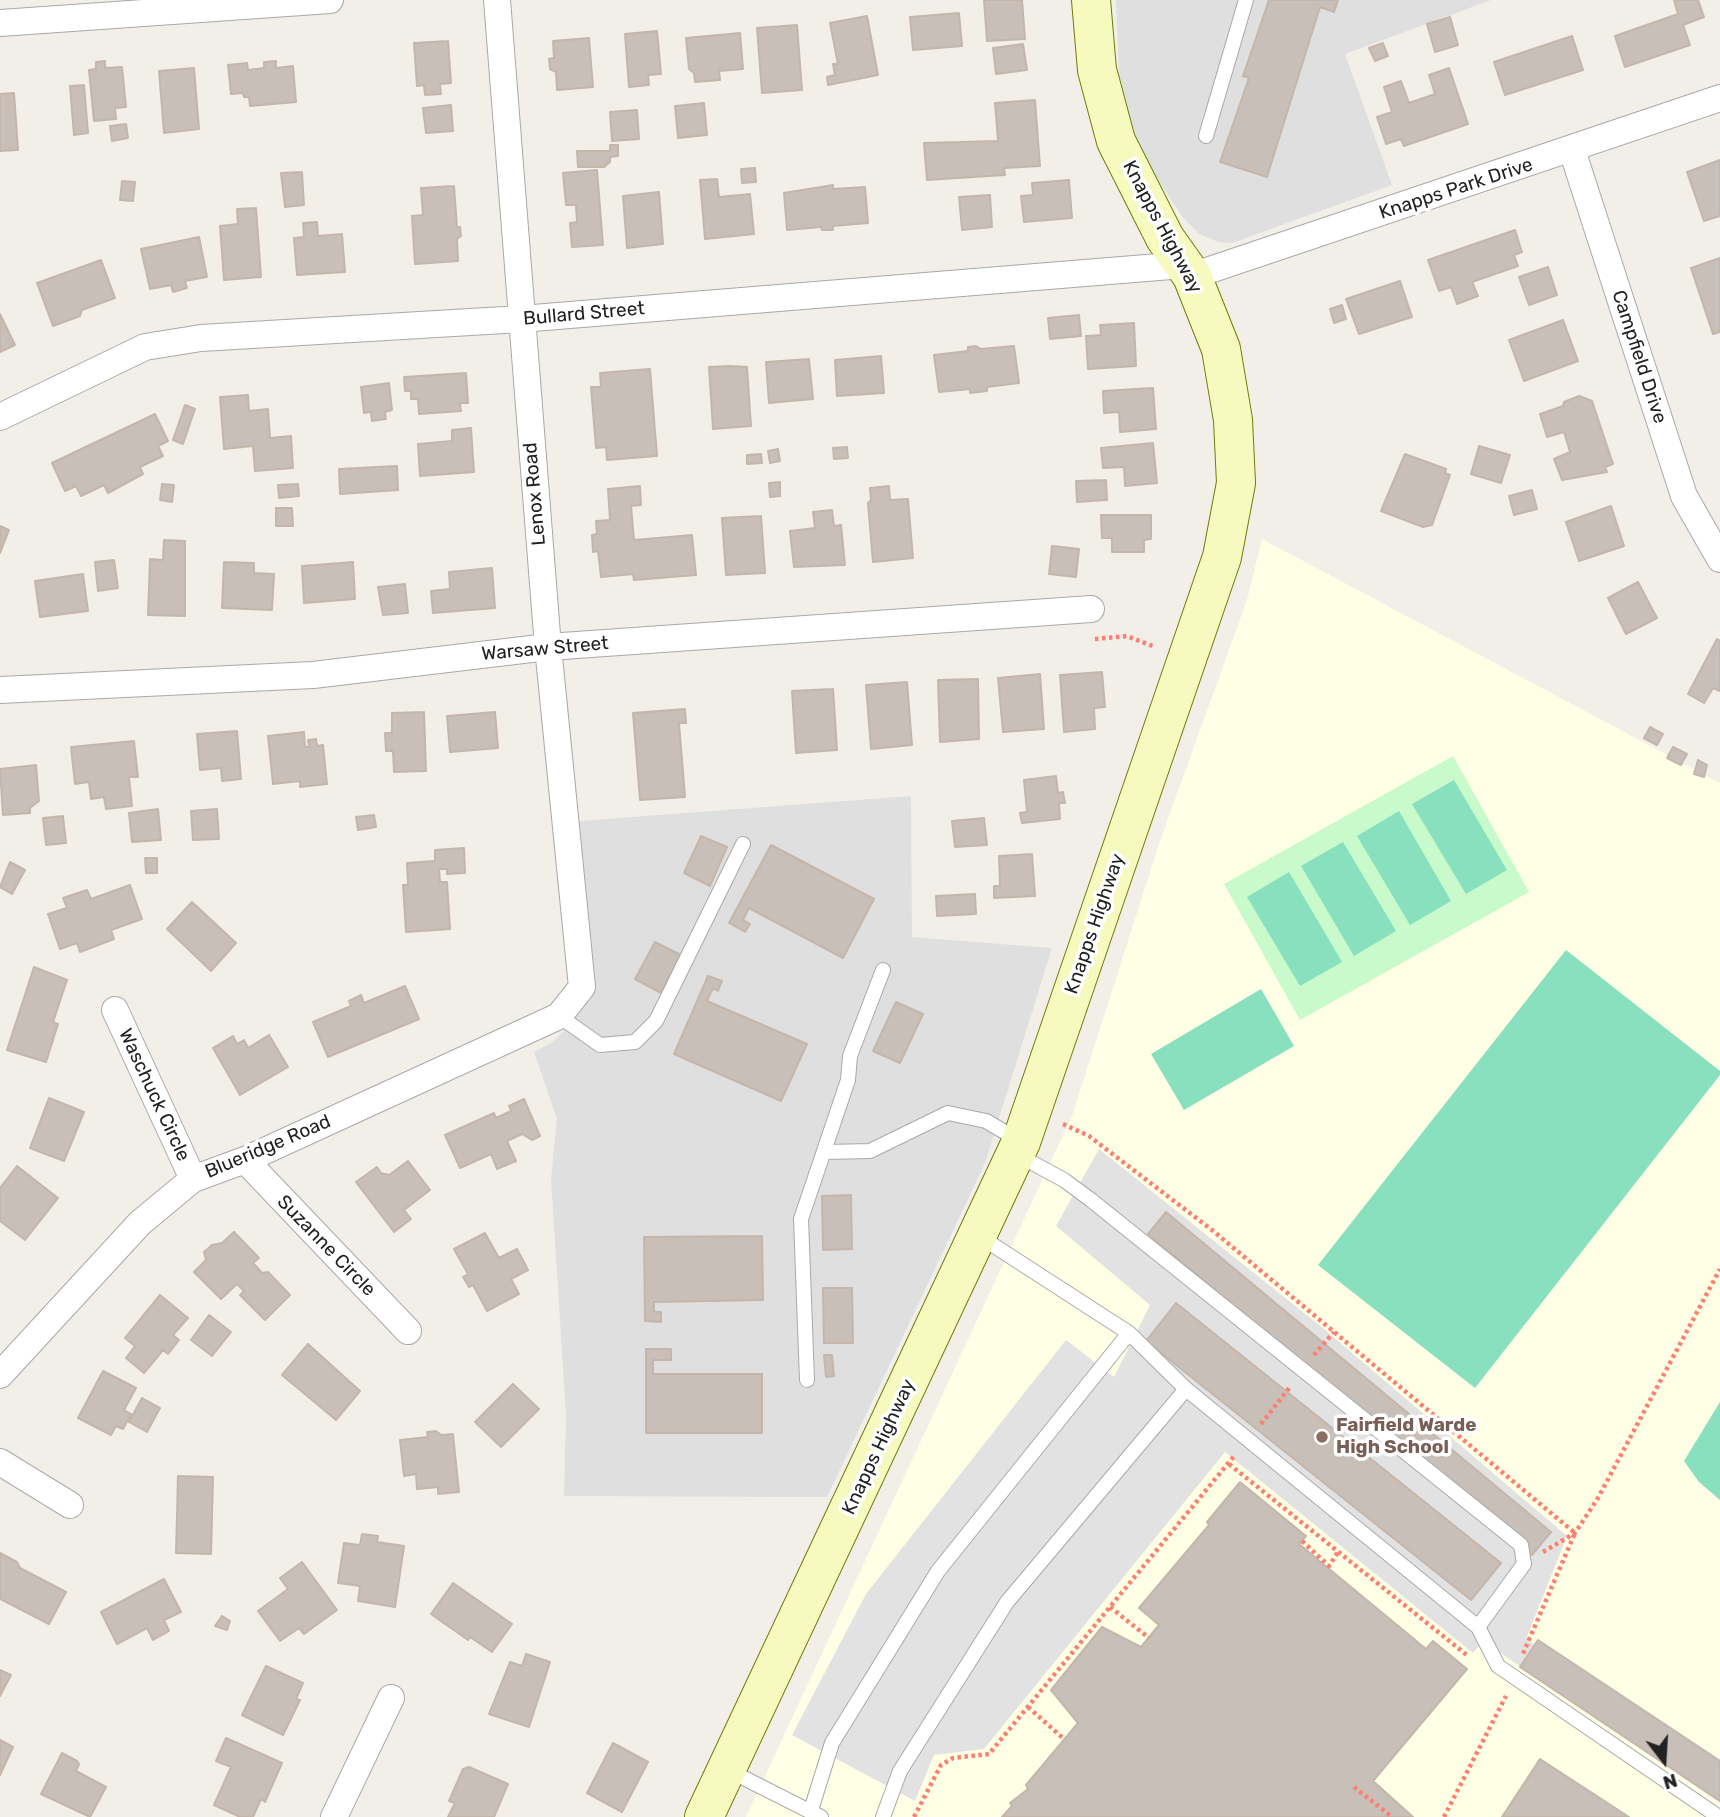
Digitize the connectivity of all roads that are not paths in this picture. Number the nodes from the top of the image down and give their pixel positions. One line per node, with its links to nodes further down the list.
1 (330, 0): 5 (street)
2 (498, 0): 10 (street, Lenox Road)
3 (1091, 0): 9 (street, Knapps Highway)
4 (1246, 0): 7 (lane)
5 (0, 23)
6 (1720, 98): 8 (street, Knapps Park Drive)
7 (1206, 136)
8 (1572, 150): 9 (street, Knapps Park Drive); 12 (street, Campfield Drive)
9 (1187, 271): 10 (street, Bullard Street); 21 (street, Knapps Highway)
10 (521, 319): 11 (street, Bullard Street); 14 (street, Lenox Road)
11 (0, 417)
12 (1720, 559)
13 (1091, 609): 14 (street, Warsaw Street)
14 (548, 647): 15 (street, Warsaw Street); 18 (street, Lenox Road)
15 (0, 690)
16 (743, 844): 20 (lane)
17 (883, 970): 22 (lane)
18 (582, 987): 20 (street, Blueridge Road)
19 (115, 1010): 24 (street, Waschuck Circle)
20 (559, 1016): 23 (street, Blueridge Road)
21 (1018, 1147): 22 (lane); 25 (street, Knapps Highway); 33 (lane)
22 (826, 1152): 29 (lane)
23 (245, 1160): 24 (street, Blueridge Road); 26 (street, Suzanne Circle)
24 (193, 1179): 28 (street, Blueridge Road)
25 (979, 1236): 27 (lane); 35 (street, Knapps Highway)
26 (408, 1331)
27 (1129, 1333): 30 (lane); 36 (lane)
28 (0, 1375)
29 (807, 1380)
30 (1186, 1389): 33 (lane); 39 (lane)
31 (0, 1462): 32 (street)
32 (70, 1505)
33 (1478, 1627): 40 (lane)
34 (391, 1698): 37 (street)
35 (726, 1770): 36 (lane); 38 (street, Knapps Highway)
36 (816, 1814)
37 (334, 1817)
38 (704, 1817)
39 (883, 1817)
40 (1719, 1817)

